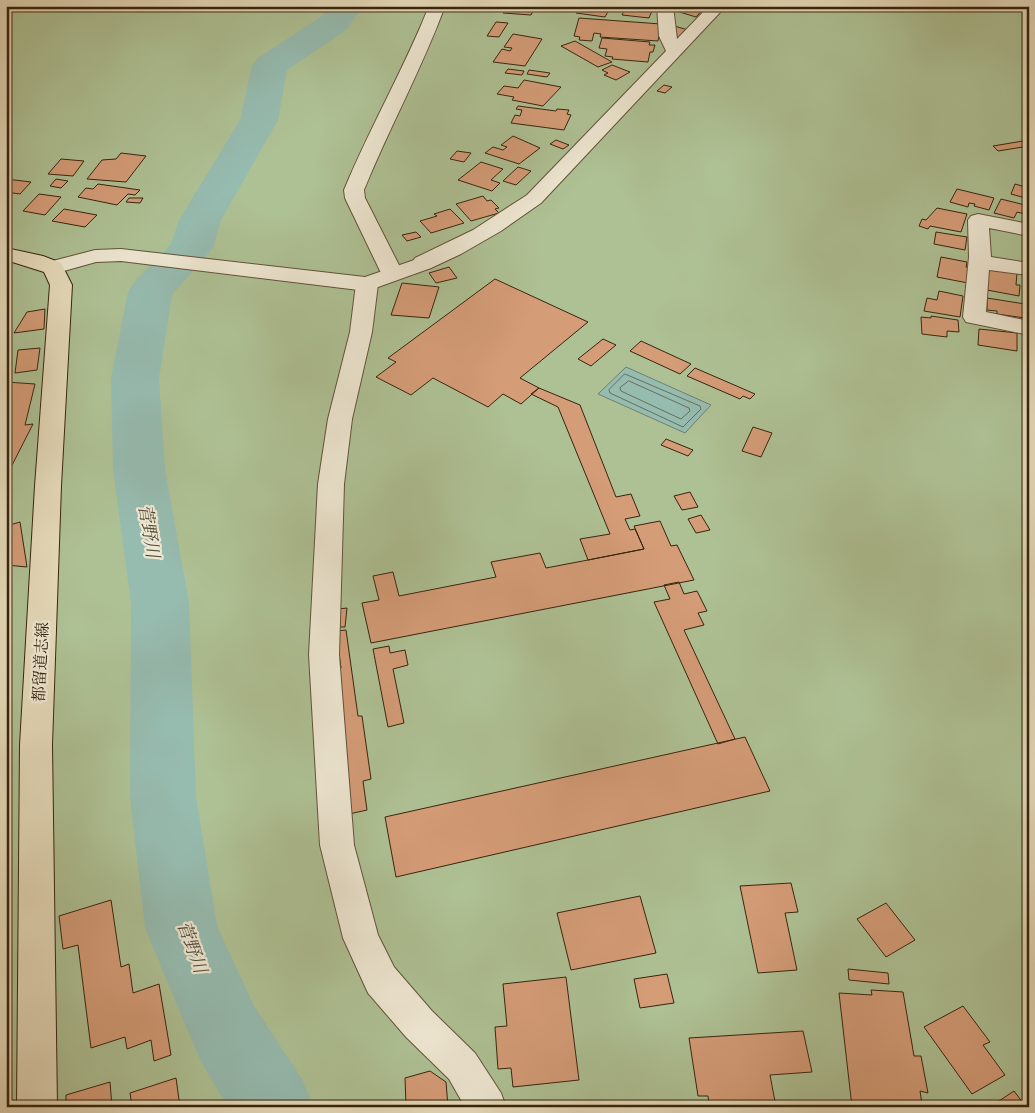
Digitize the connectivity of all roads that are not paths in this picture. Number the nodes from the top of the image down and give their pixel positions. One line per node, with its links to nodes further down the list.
1 (437, 6): 10 (street)
2 (665, 6): 4 (street)
3 (718, 6): 4 (street)
4 (675, 51): 10 (street)
5 (1029, 230): 7 (street)
6 (6, 254): 8 (main road)
7 (980, 262): 9 (street); 11 (street)
8 (53, 268): 10 (street); 12 (main road, 都留道志線)
9 (1029, 269)
10 (380, 279): 13 (street)
11 (1029, 328)
12 (36, 1107)
13 (488, 1107)

